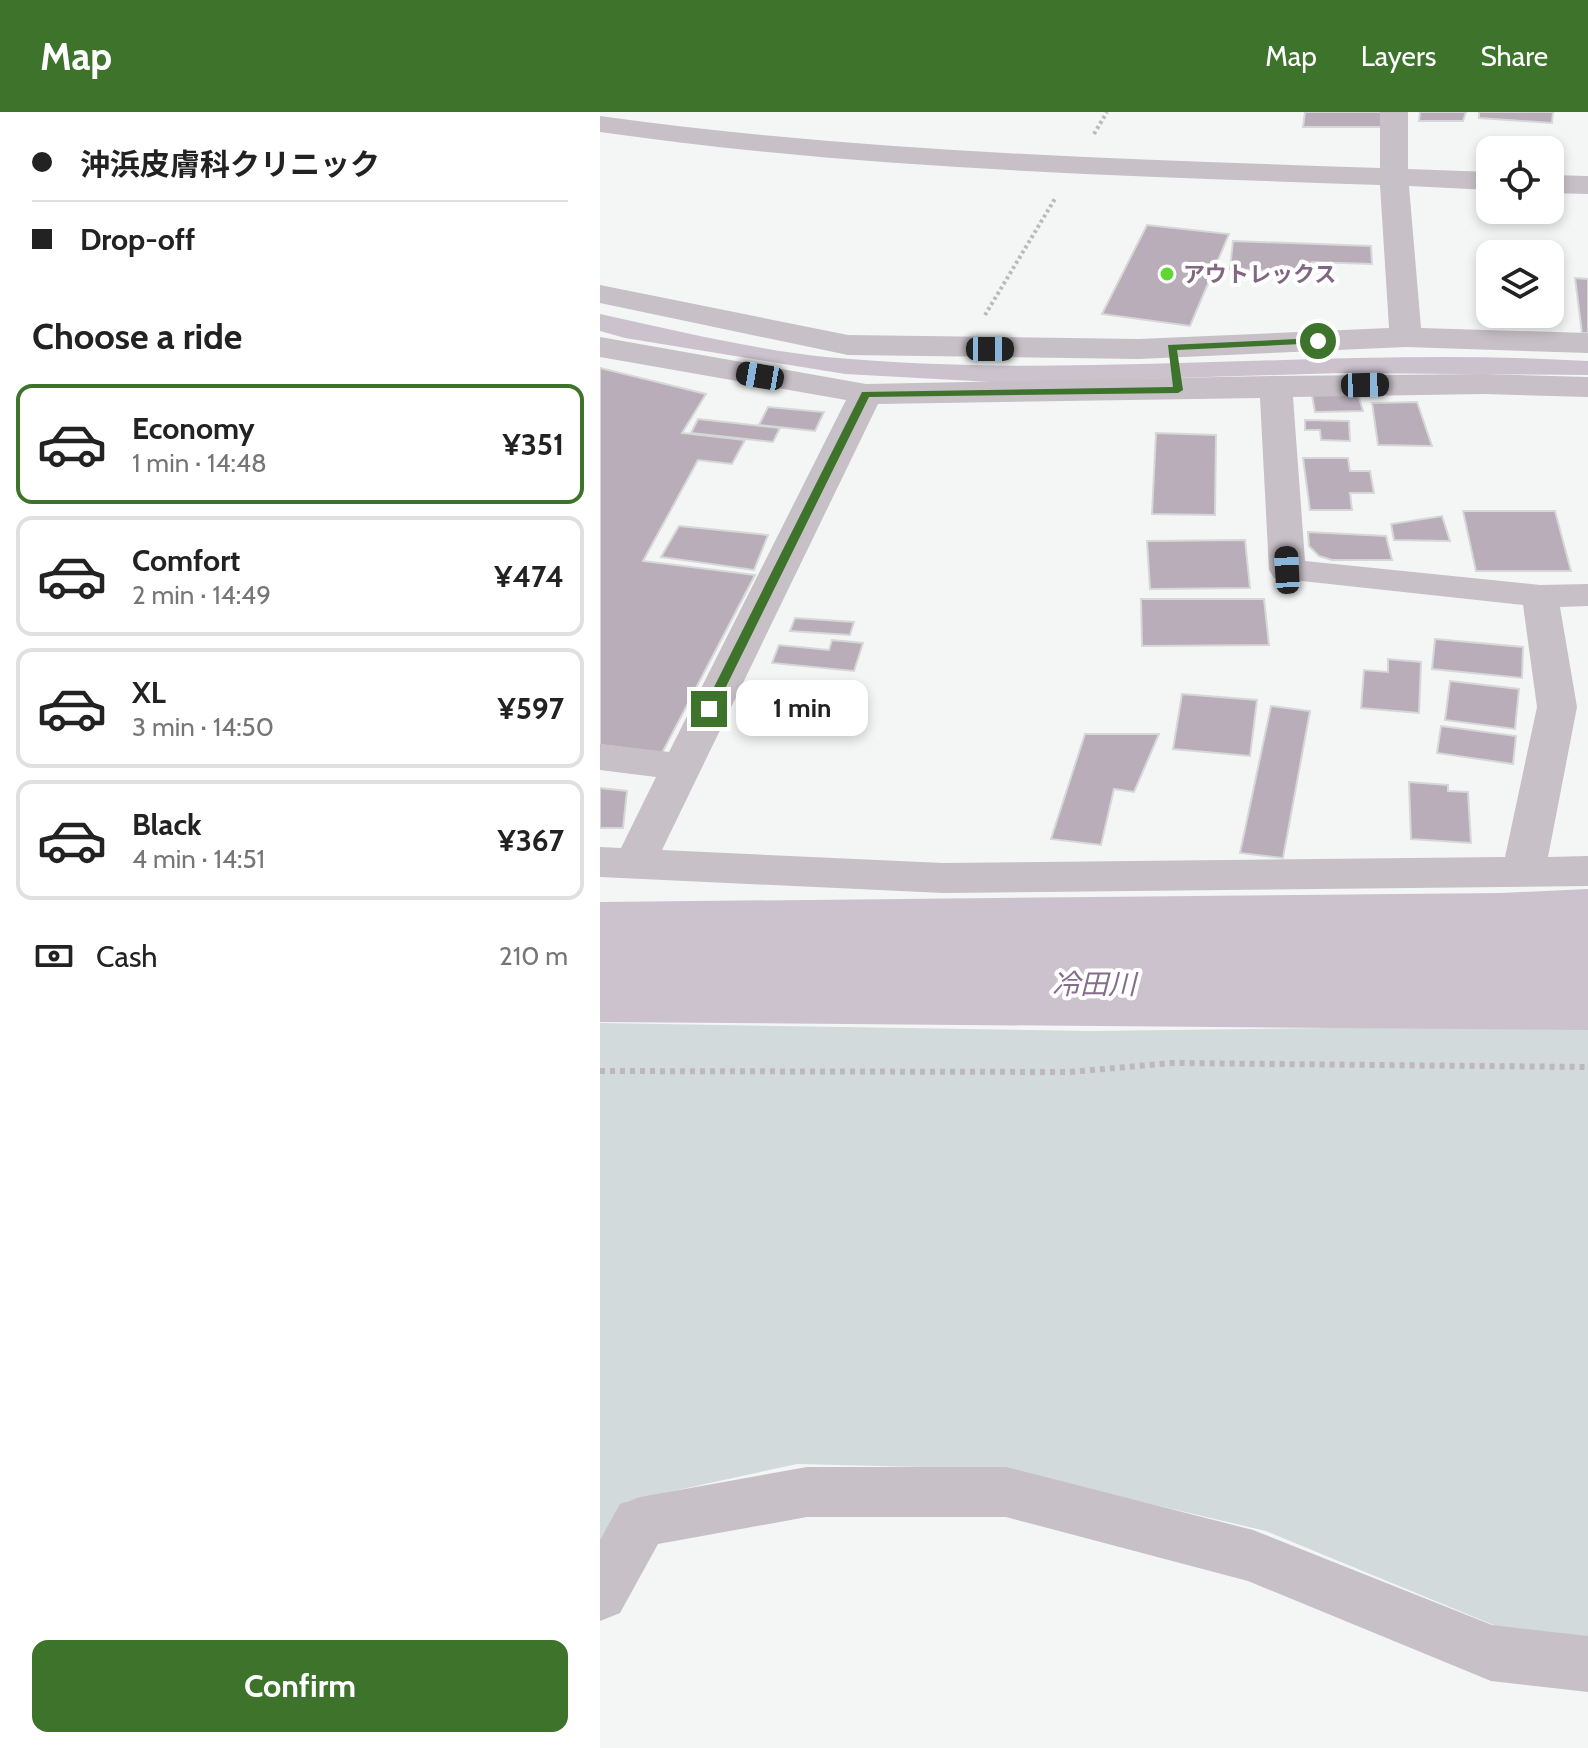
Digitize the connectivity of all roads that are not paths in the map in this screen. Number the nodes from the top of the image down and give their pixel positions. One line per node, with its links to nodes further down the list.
1 (1394, 112): 3 (street)
2 (600, 124): 3 (street)
3 (1394, 176): 4 (street); 8 (street)
4 (1476, 180)
5 (1564, 184): 6 (street)
6 (1588, 185)
7 (600, 294): 11 (street)
8 (1406, 337): 9 (street); 11 (street)
9 (1588, 343)
10 (600, 347): 15 (street)
11 (1172, 347): 14 (street)
12 (1276, 386): 13 (street); 14 (street); 17 (street)
13 (1588, 387)
14 (1178, 390): 15 (street)
15 (866, 394): 19 (street)
16 (1588, 595): 17 (street)
17 (1540, 596): 22 (street)
18 (600, 757): 19 (street)
19 (681, 767): 20 (street)
20 (617, 863): 22 (street)
21 (1588, 871): 22 (street)
22 (1523, 874)
23 (600, 1594): 24 (street)
24 (1588, 1664)

